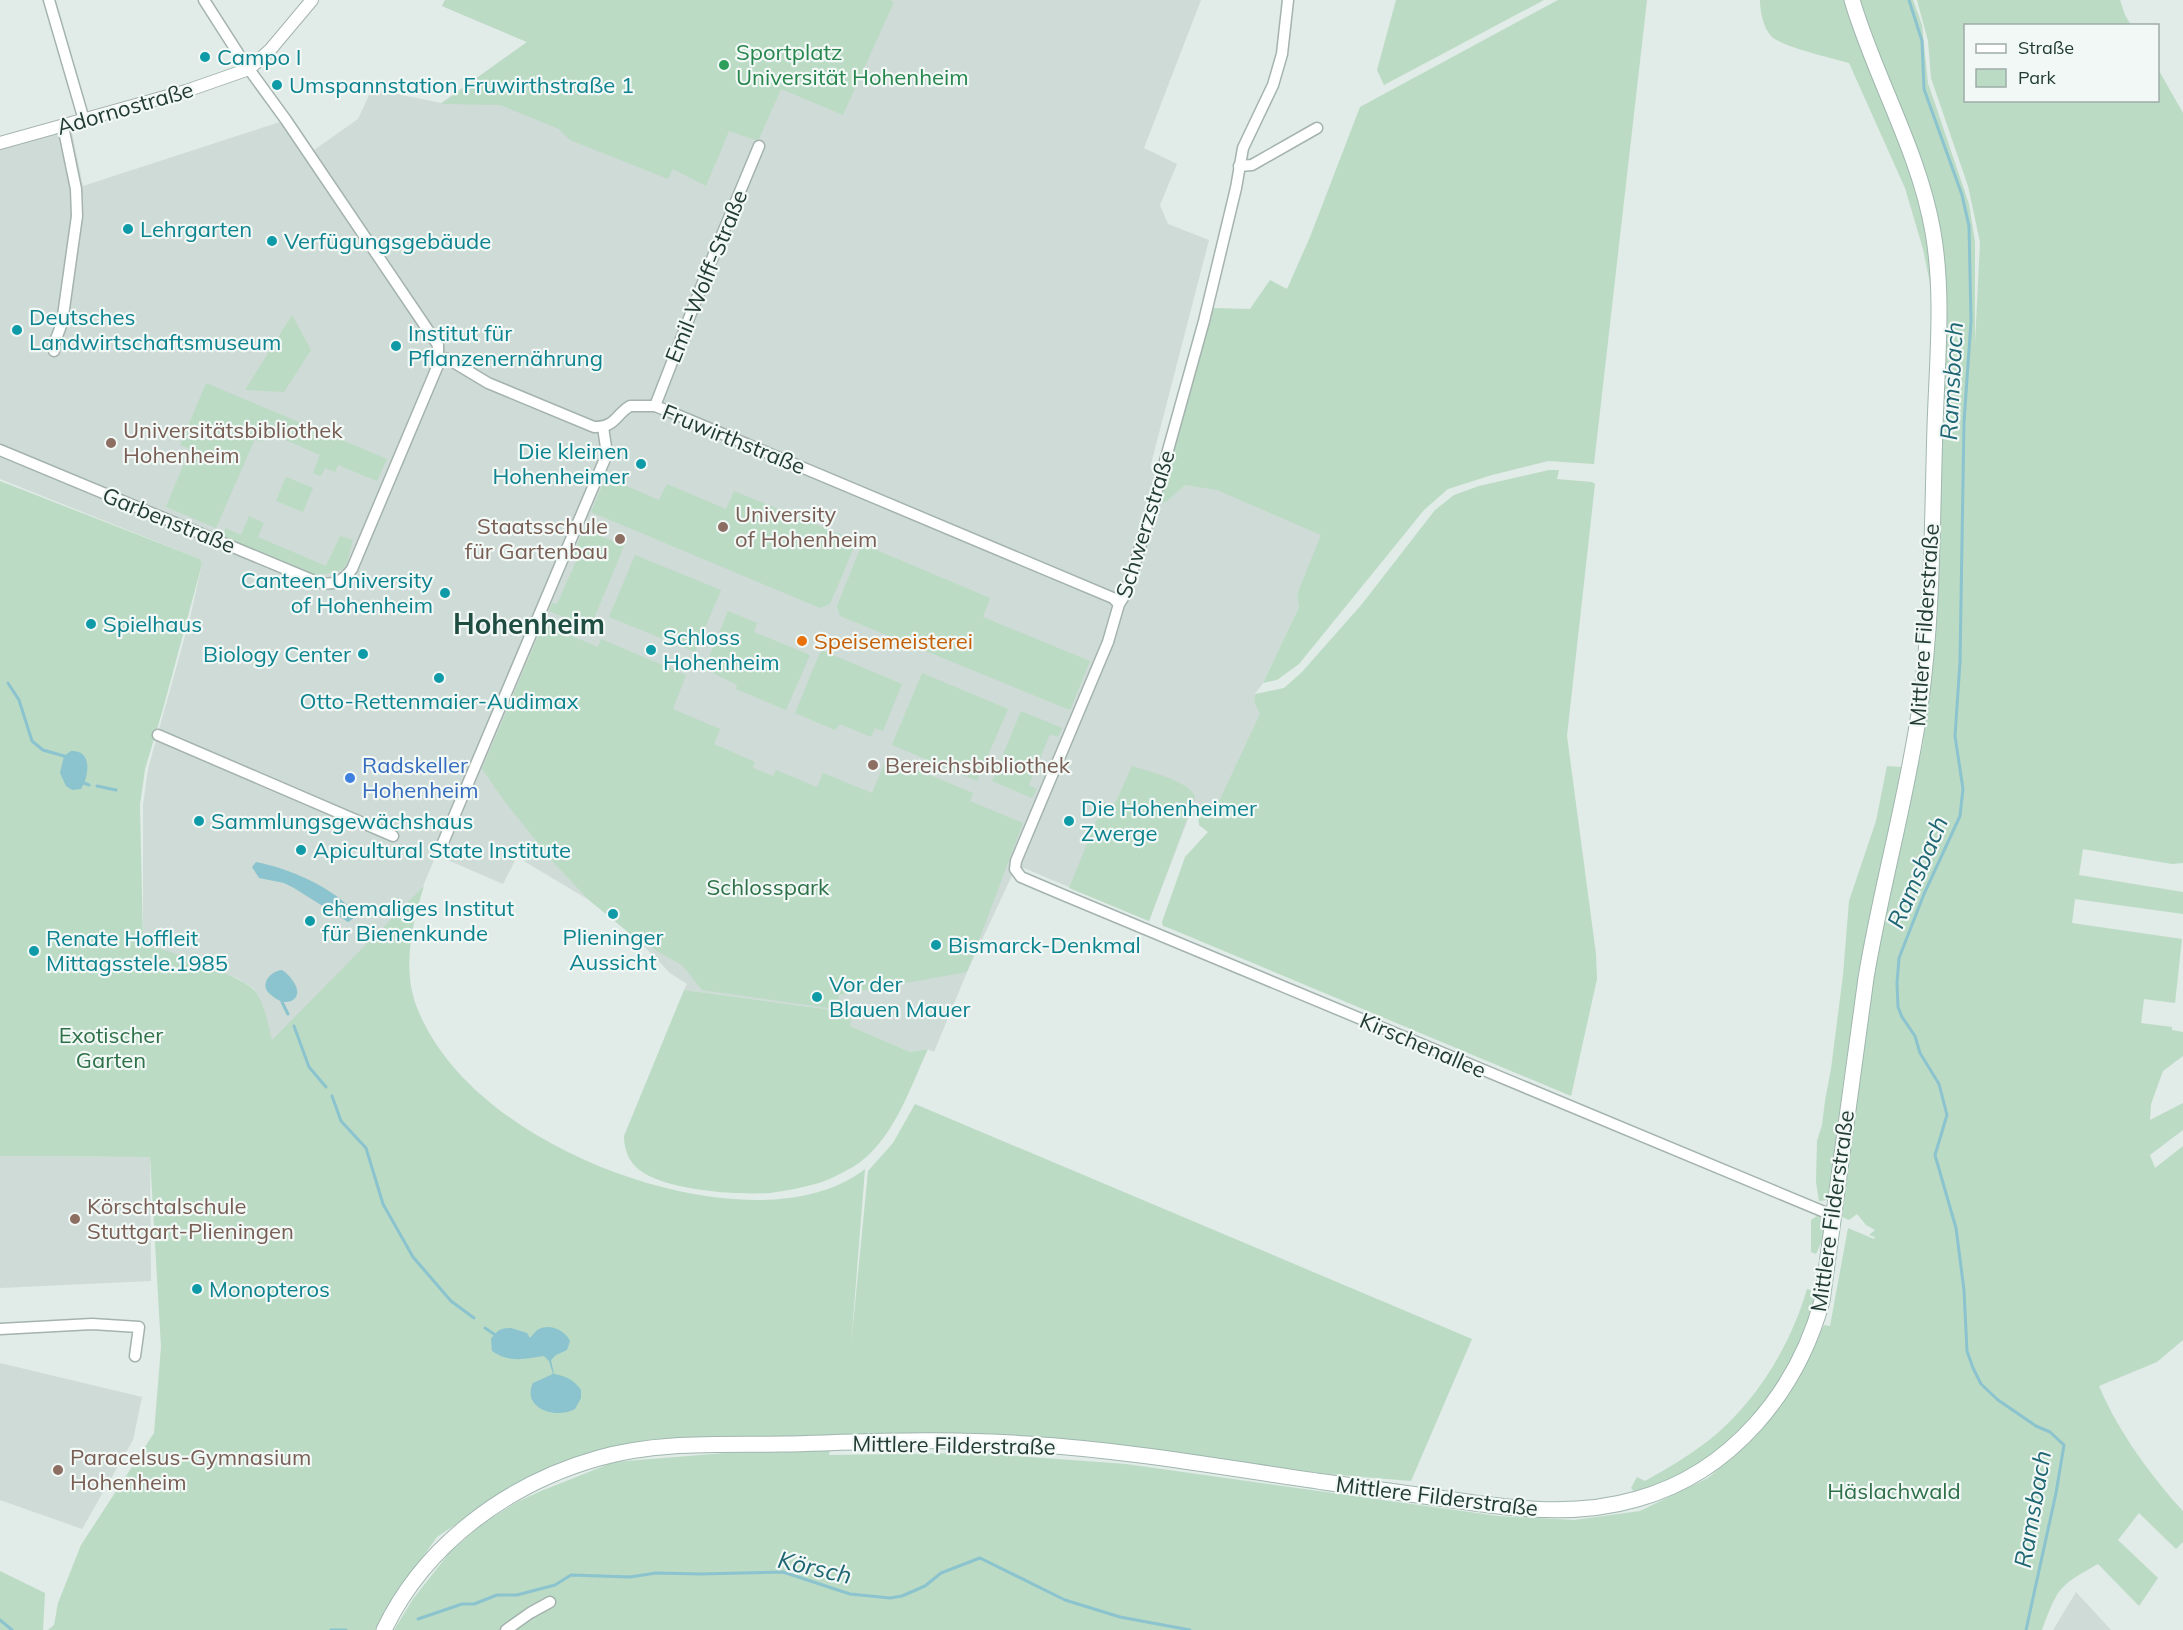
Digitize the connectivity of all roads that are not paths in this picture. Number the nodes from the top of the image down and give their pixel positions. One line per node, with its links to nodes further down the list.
1 (49, 0): 7 (street)
2 (204, 0): 6 (street)
3 (312, 0): 6 (street)
4 (1288, 0): 12 (street, Schwerzstraße)
5 (1852, 0): 23 (main road, Mittlere Filderstraße)
6 (246, 65): 7 (street, Adornostraße); 14 (street)
7 (84, 120): 8 (street, Adornostraße)
8 (63, 126): 10 (street, Adornostraße); 13 (street)
9 (1317, 128): 12 (street)
10 (0, 143)
11 (759, 146): 15 (street, Emil-Wolff-Straße)
12 (1239, 166): 18 (street, Schwerzstraße)
13 (54, 351)
14 (440, 357): 16 (street); 17 (street, Garbenstraße)
15 (655, 406): 16 (street, Fruwirthstraße); 18 (street, Fruwirthstraße)
16 (603, 427): 21 (street)
17 (0, 450)
18 (1119, 604): 22 (street, Schwerzstraße)
19 (158, 735): 20 (street)
20 (393, 836)
21 (439, 852)
22 (1015, 869): 23 (street, Kirschenallee)
23 (1834, 1216): 27 (main road, Mittlere Filderstraße)
24 (0, 1329): 25 (street)
25 (135, 1356)
26 (550, 1602): 28 (street)
27 (384, 1630)
28 (506, 1630)

